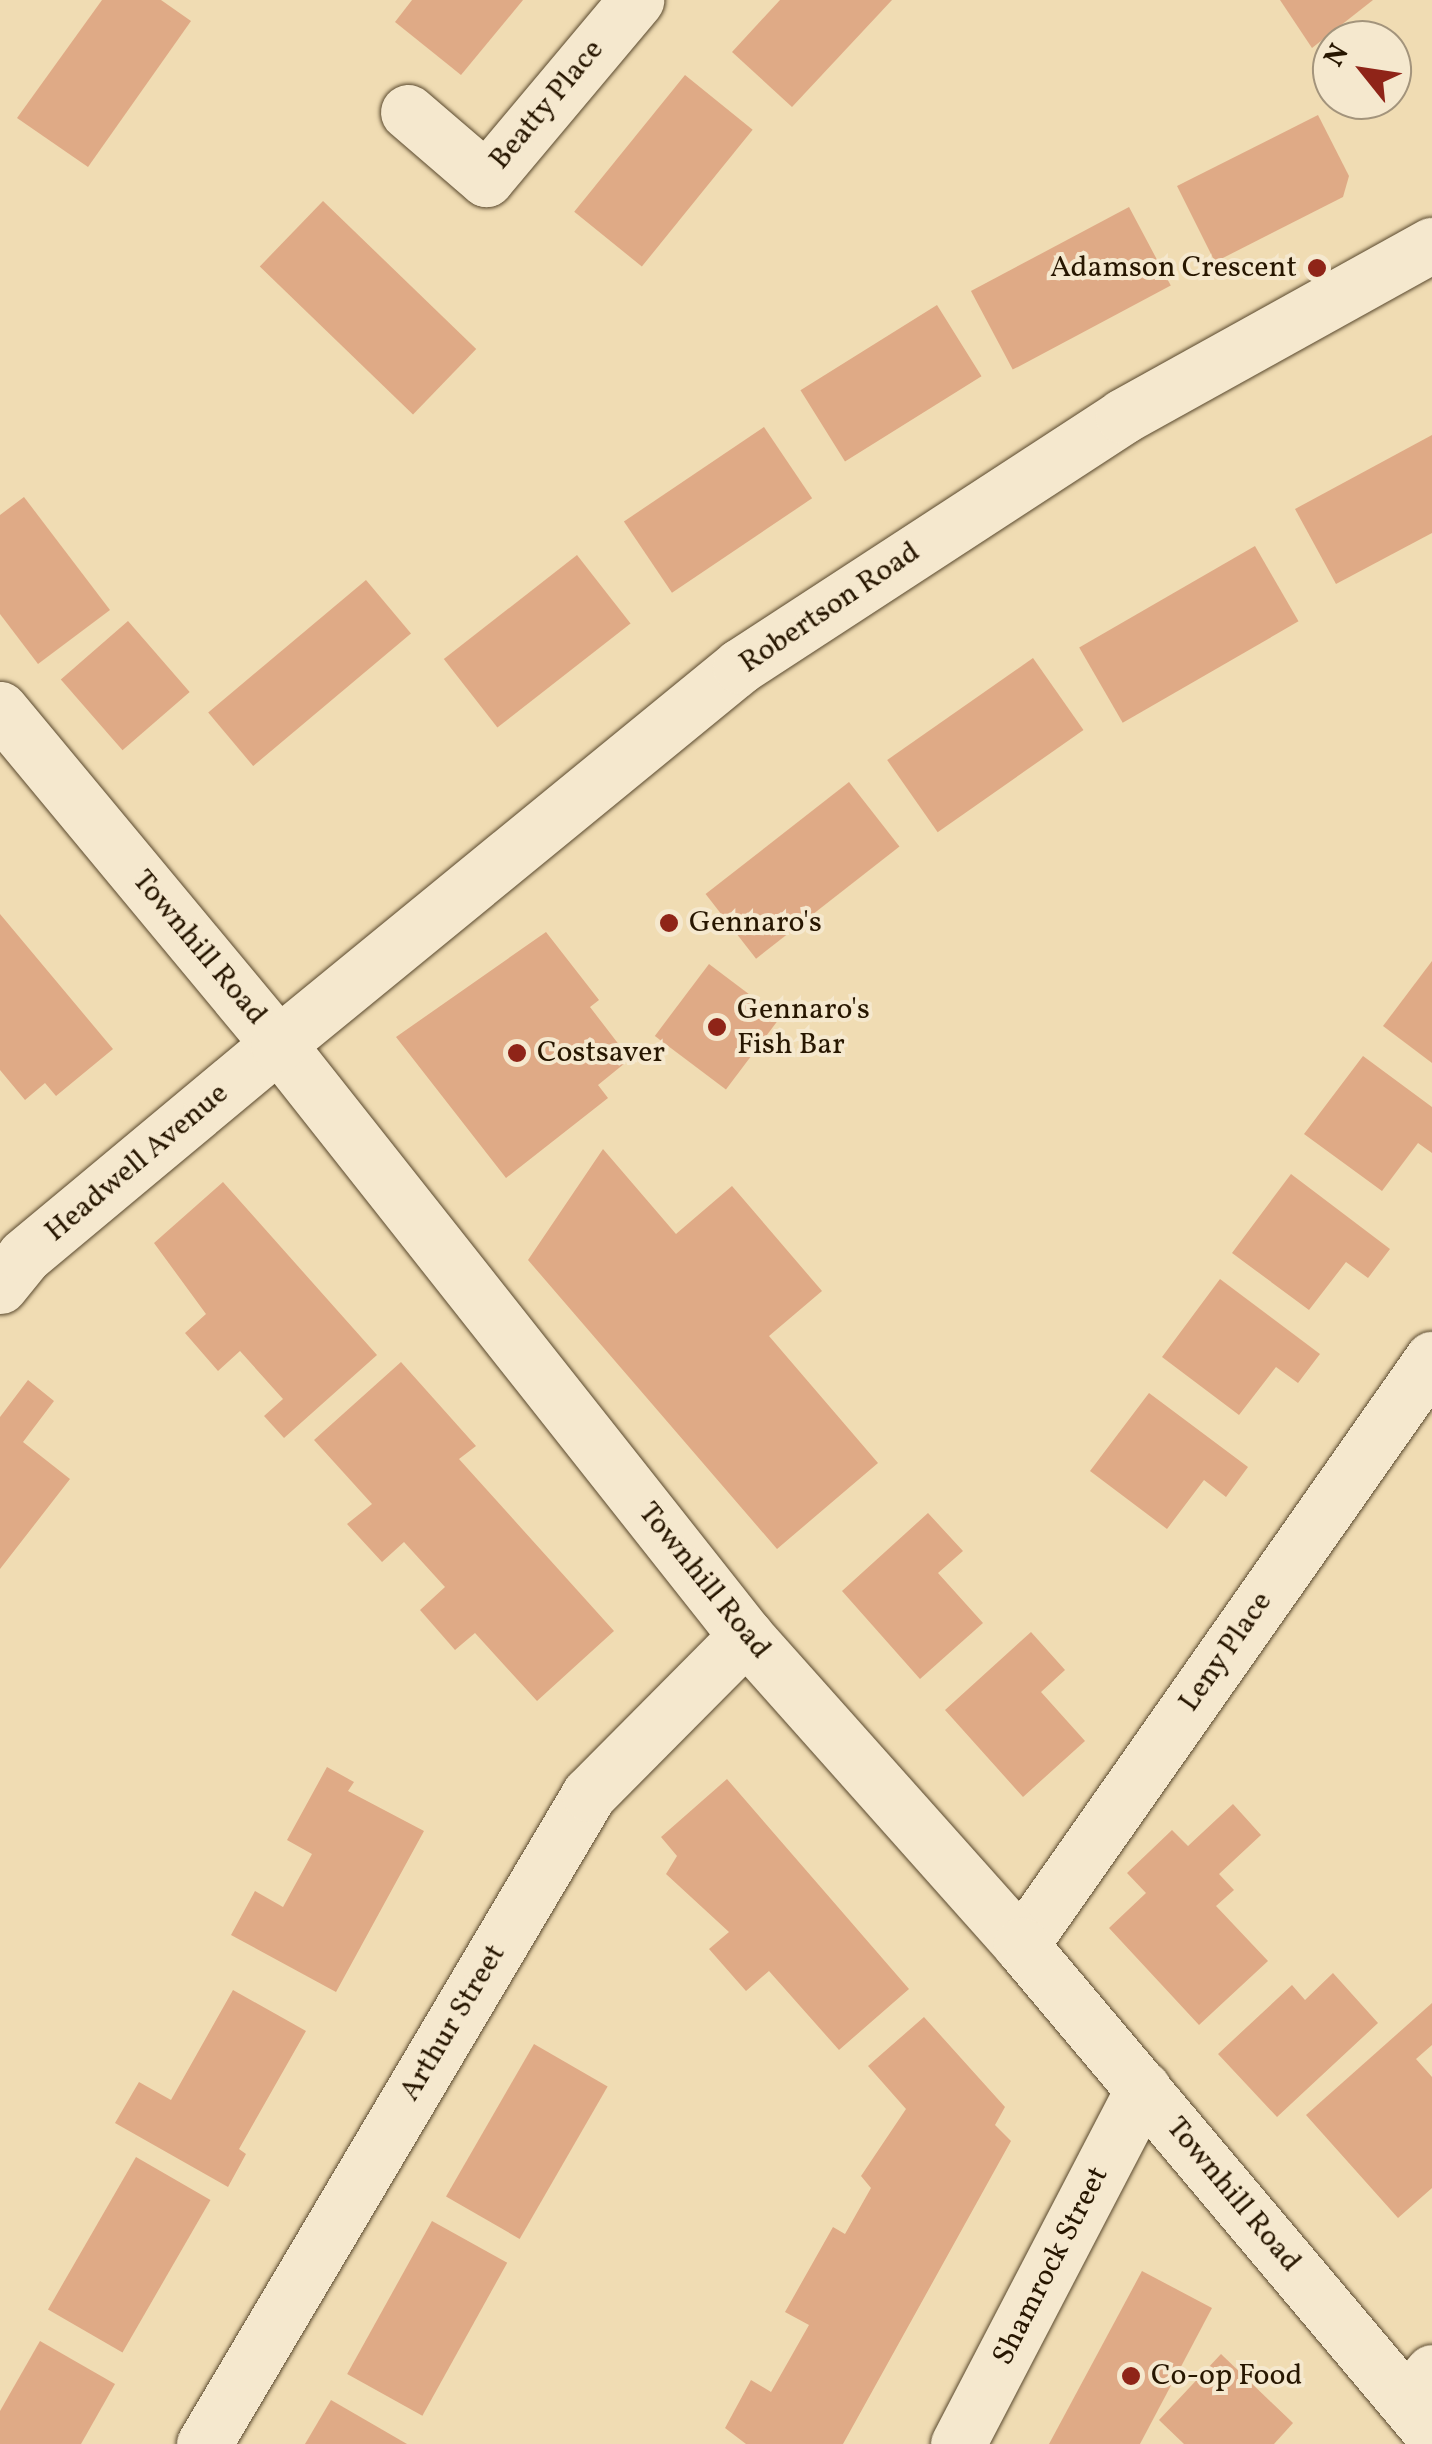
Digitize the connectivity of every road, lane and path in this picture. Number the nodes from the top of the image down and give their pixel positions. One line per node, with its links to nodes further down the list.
1 (636, 0): 2 (street, Beatty Place)
2 (408, 112)
3 (1432, 245): 5 (street, Robertson Road)
4 (0, 709): 5 (street, Townhill Road)
5 (278, 1044): 6 (street, Headwell Avenue); 8 (street, Townhill Road)
6 (0, 1286)
7 (1432, 1359): 9 (street, Leny Place)
8 (746, 1636): 9 (street, Townhill Road); 12 (street, Arthur Street)
9 (1021, 1945): 10 (street, Townhill Road)
10 (1143, 2088): 11 (street, Townhill Road); 13 (street, Shamrock Street)
11 (1424, 2402)
12 (204, 2444)
13 (958, 2444)

